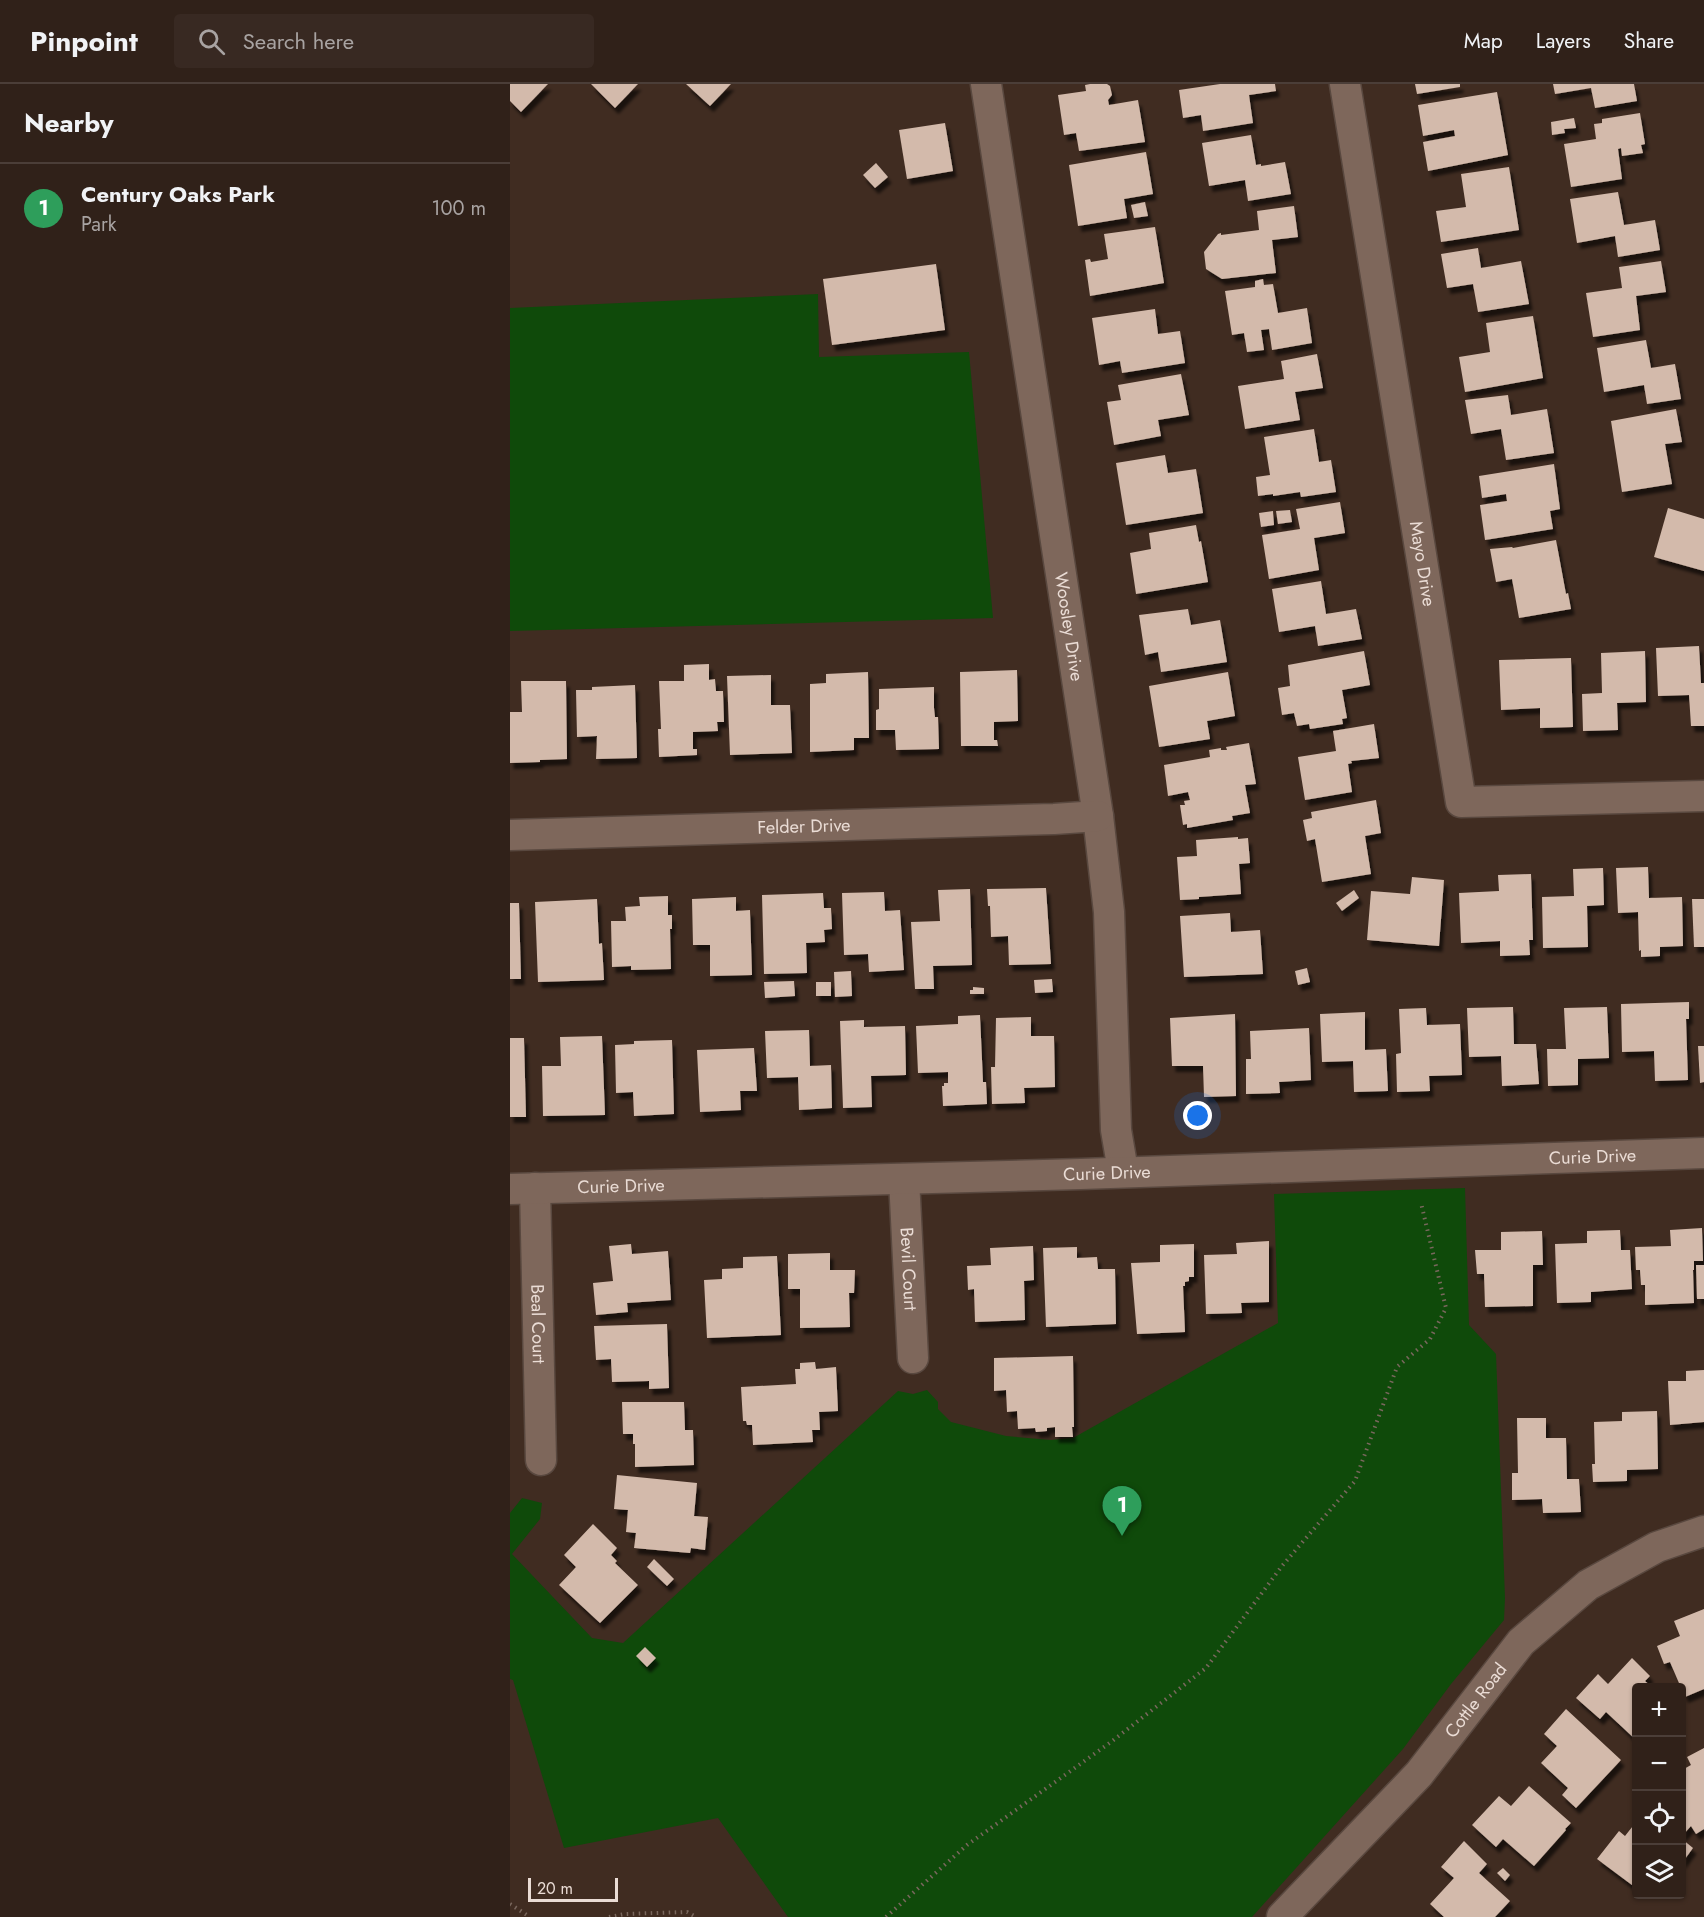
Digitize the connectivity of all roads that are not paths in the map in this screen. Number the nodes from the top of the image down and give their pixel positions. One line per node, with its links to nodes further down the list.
1 (986, 84): 4 (street, Woosley Drive)
2 (1345, 84): 3 (street, Mayo Drive)
3 (1704, 796)
4 (1098, 816): 5 (street, Felder Drive); 7 (street, Woosley Drive)
5 (510, 836)
6 (1704, 1153): 7 (street, Curie Drive)
7 (1123, 1171): 8 (street, Curie Drive)
8 (904, 1179): 9 (street, Curie Drive); 10 (street, Bevil Court)
9 (523, 1189): 11 (street, Beal Court)
10 (914, 1358)
11 (541, 1460)
12 (1704, 1531): 13 (street, Cottle Road)
13 (1282, 1917)

